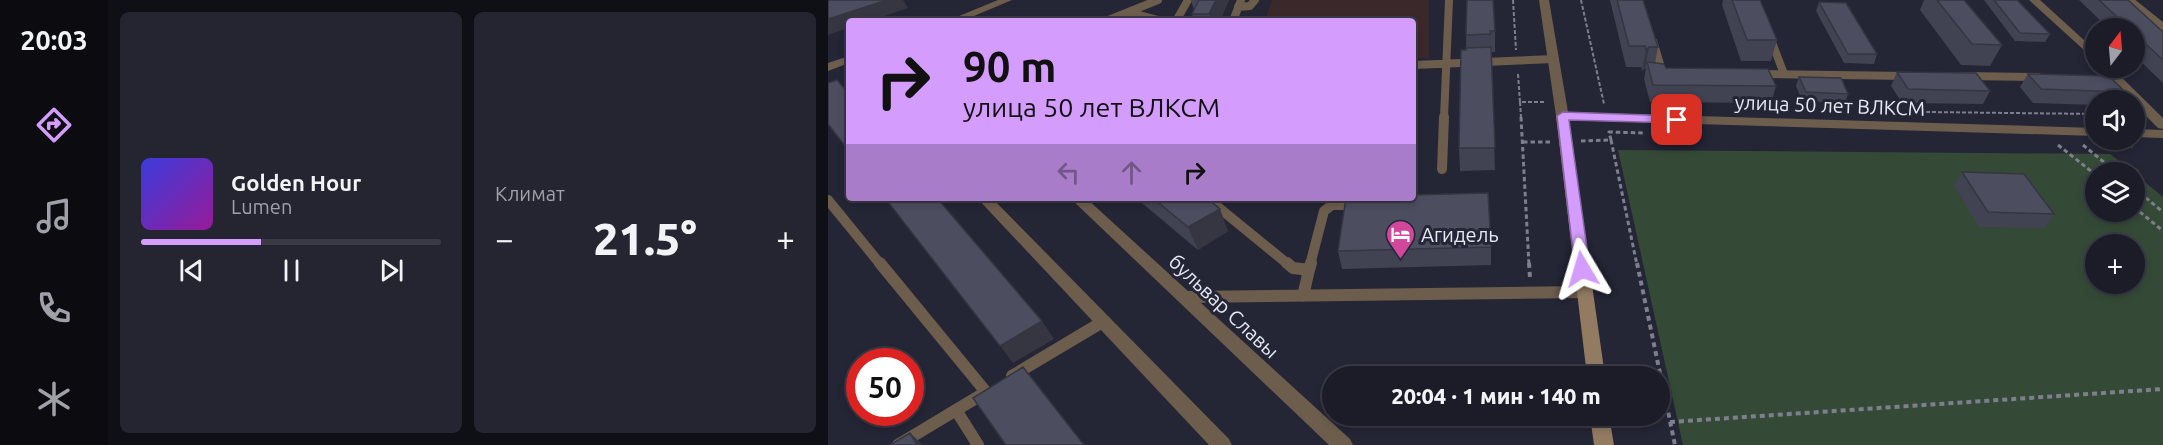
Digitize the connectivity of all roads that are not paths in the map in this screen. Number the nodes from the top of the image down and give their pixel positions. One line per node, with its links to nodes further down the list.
1 (1007, 0): 11 (street)
2 (1158, 0): 10 (lane)
3 (1188, 0): 14 (lane)
4 (1256, 0): 9 (lane)
5 (1449, 0): 22 (lane)
6 (1544, 0): 20 (street)
7 (2034, 0): 19 (street)
8 (2130, 0): 16 (lane)
9 (1240, 3): 15 (lane)
10 (1128, 12): 12 (lane); 13 (lane)
11 (960, 18)
12 (1113, 18)
13 (1145, 18)
14 (1178, 18)
15 (1234, 18)
16 (2163, 27)
17 (1651, 32): 25 (lane)
18 (1768, 32): 27 (lane)
19 (2085, 48)
20 (1554, 59): 22 (lane); 32 (street)
21 (846, 61): 24 (street)
22 (1446, 64): 23 (lane); 37 (lane)
23 (1416, 65)
24 (828, 67)
25 (1674, 75)
26 (1751, 75): 27 (lane)
27 (1784, 75): 28 (lane)
28 (1915, 76)
29 (1950, 76): 30 (lane)
30 (2045, 77)
31 (2113, 78): 33 (street)
32 (1562, 109): 34 (street, улица 50 лет ВЛКСМ); 44 (main road)
33 (2163, 125)
34 (2085, 132)
35 (2145, 133): 36 (street)
36 (2163, 134)
37 (1442, 169)
38 (828, 200): 49 (lane)
39 (987, 201): 47 (street)
40 (1080, 201): 46 (street, бульвар Славы)
41 (1211, 201): 43 (lane)
42 (1367, 205): 43 (lane)
43 (1309, 270): 45 (lane)
44 (1585, 292): 45 (lane); 48 (main road)
45 (1303, 296): 46 (lane)
46 (1184, 297): 55 (street, бульвар Славы)
47 (1104, 321): 49 (lane); 54 (street)
48 (1595, 366)
49 (986, 392): 50 (lane)
50 (956, 410): 52 (lane); 53 (lane)
51 (1601, 426): 56 (main road)
52 (898, 445)
53 (978, 445)
54 (1222, 445)
55 (1343, 445)
56 (1604, 445)

